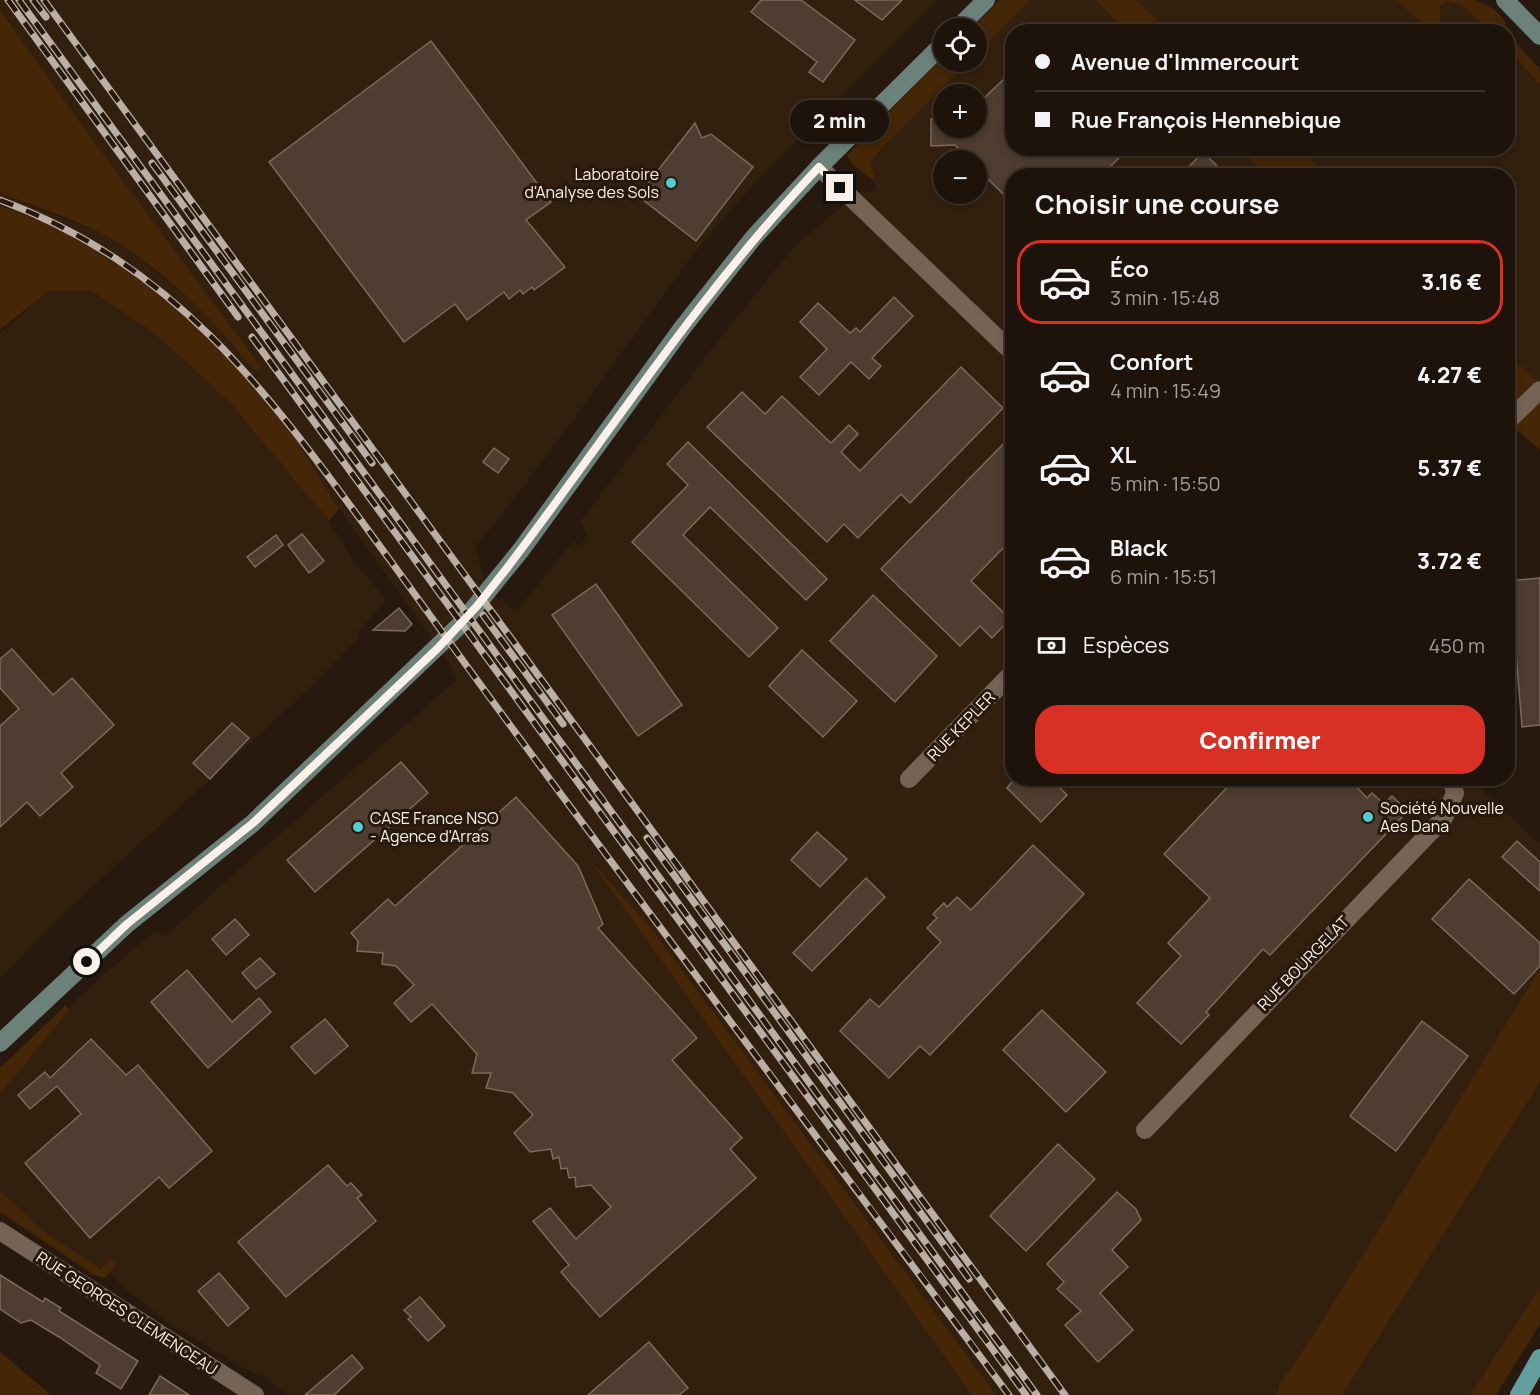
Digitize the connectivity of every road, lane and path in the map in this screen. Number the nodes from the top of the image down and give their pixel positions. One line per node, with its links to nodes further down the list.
1 (987, 0): 3 (main road)
2 (1505, 0): 4 (main road)
3 (968, 18)
4 (1540, 36)
5 (933, 54): 6 (main road)
6 (819, 167): 7 (street); 13 (main road)
7 (1005, 345)
8 (1540, 390): 9 (street)
9 (1515, 414)
10 (1005, 680): 11 (street, RUE KEPLER)
11 (909, 779)
12 (1453, 786): 14 (street, RUE BOURGELAT)
13 (0, 1042)
14 (1145, 1130)
15 (0, 1231): 17 (street, RUE GEORGES CLEMENCEAU)
16 (1540, 1358): 18 (main road)
17 (255, 1395)
18 (1519, 1395)

